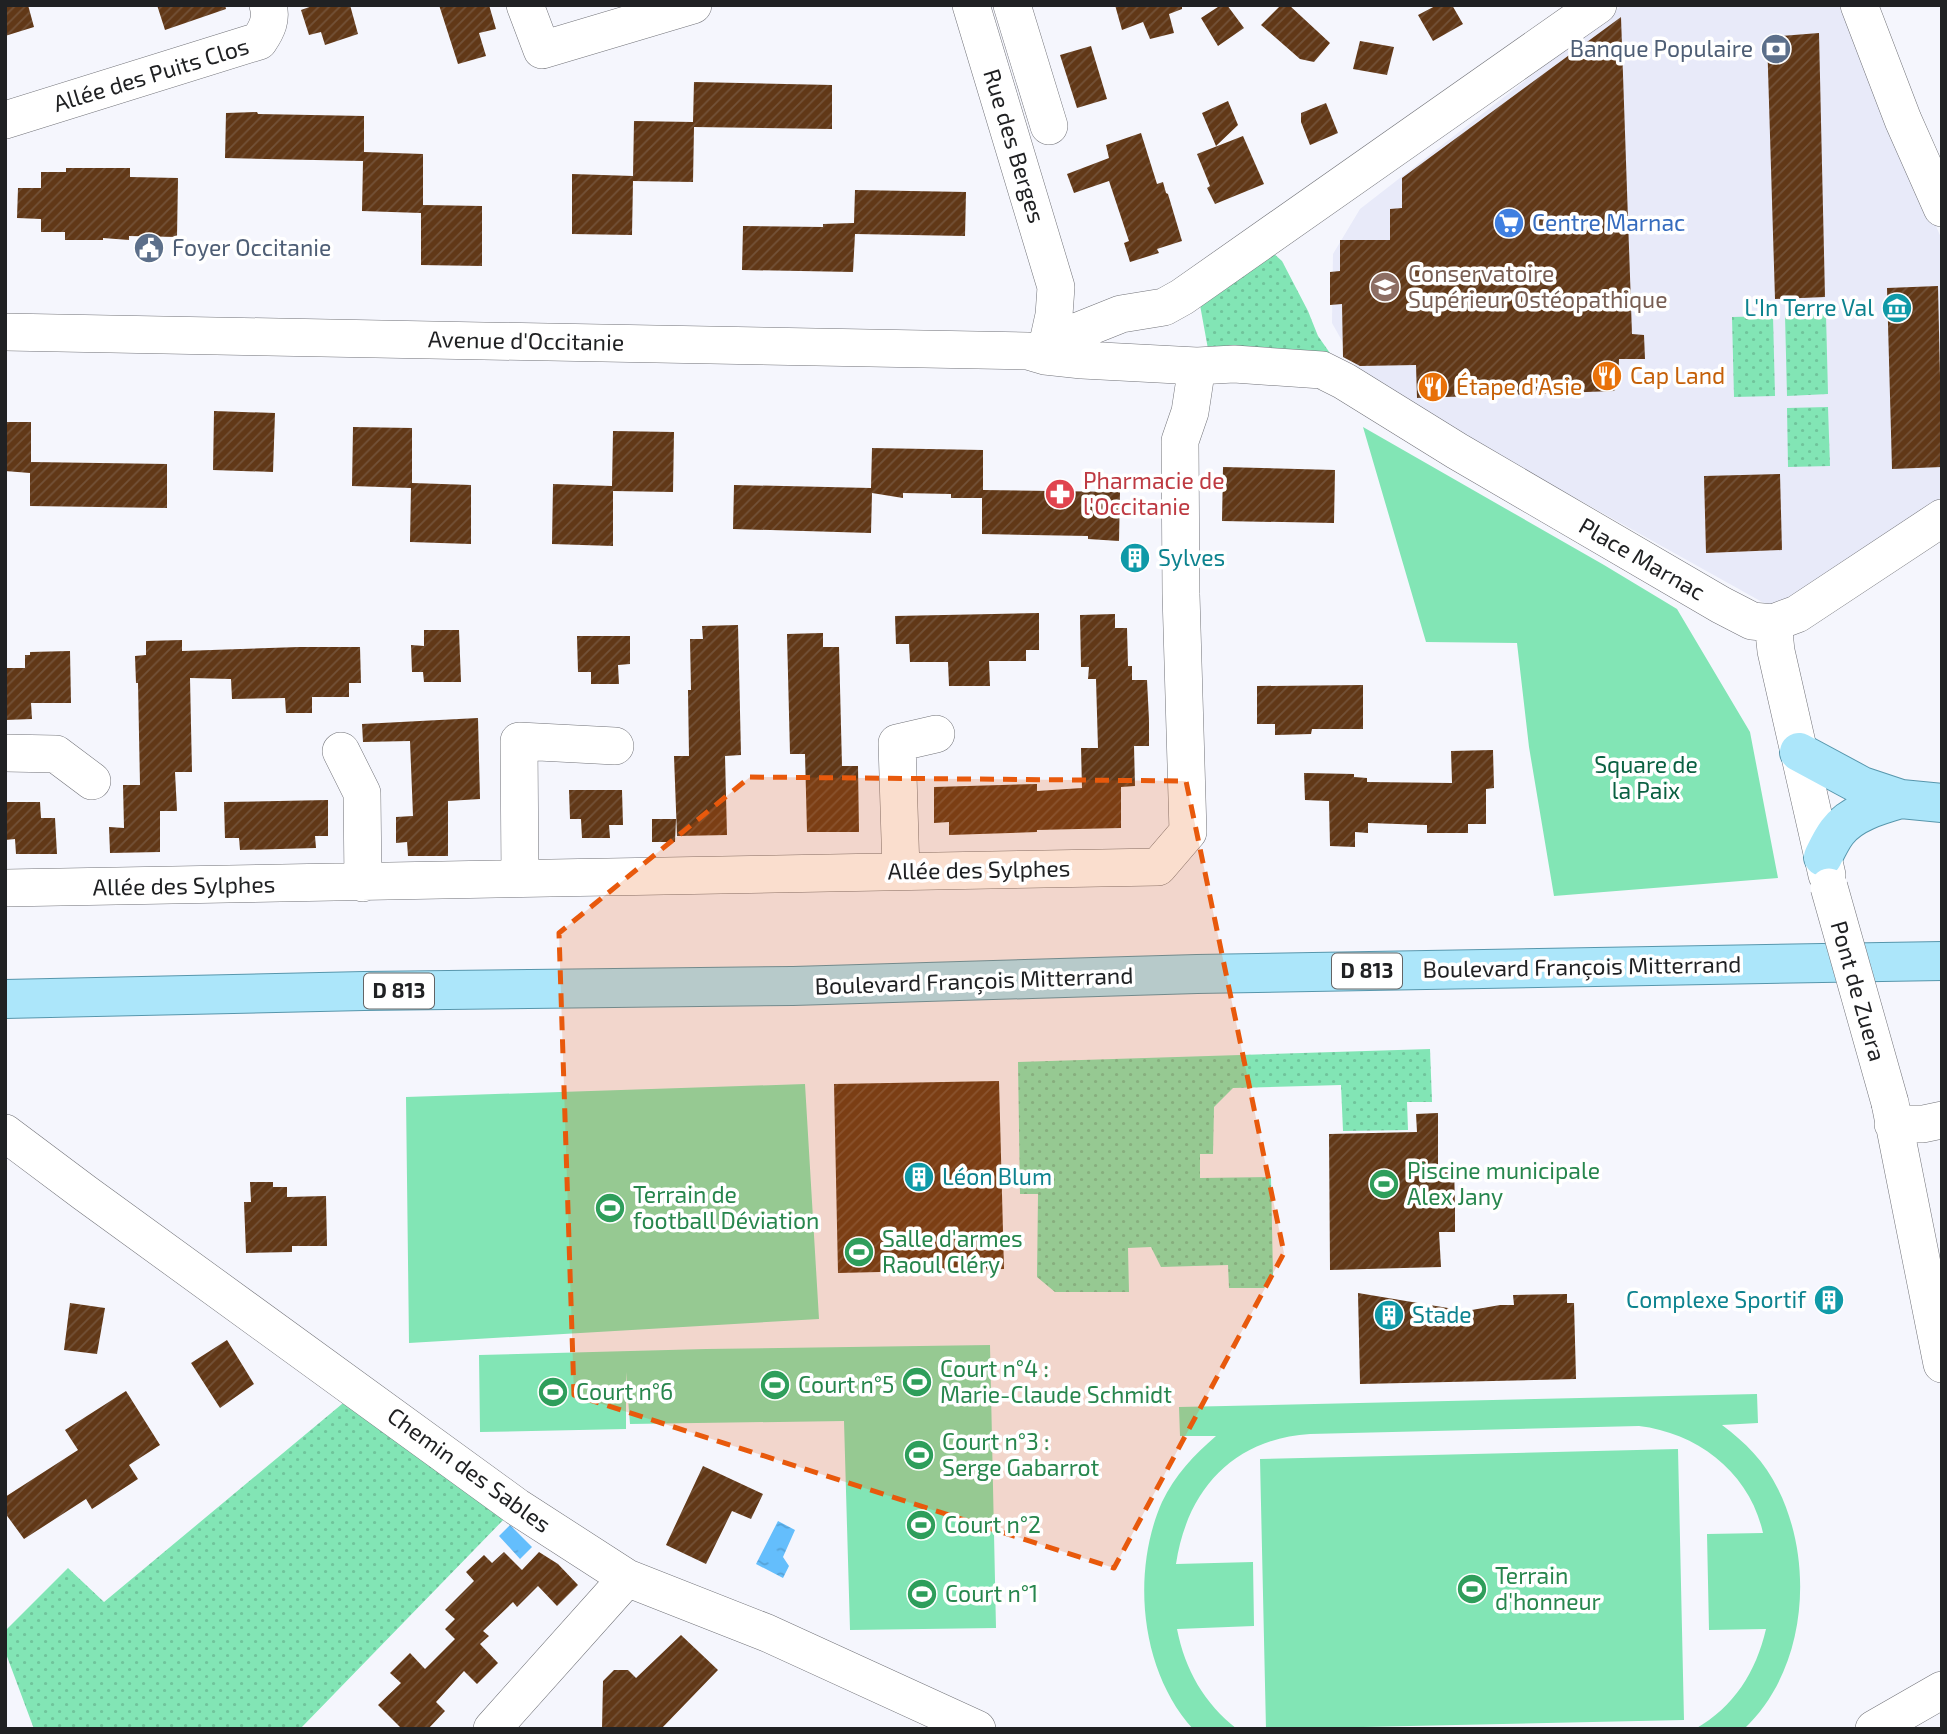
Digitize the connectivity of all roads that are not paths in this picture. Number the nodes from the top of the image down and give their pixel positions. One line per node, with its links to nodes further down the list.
1 (268, 5): 8 (street, Allée des Puits Clos)
2 (525, 5): 3 (street)
3 (692, 5)
4 (971, 5): 11 (street, Rue des Berges)
5 (1012, 5): 9 (street, Rue des Berges)
6 (1598, 5): 12 (street)
7 (1859, 5): 10 (street)
8 (5, 120)
9 (1049, 126)
10 (1942, 208)
11 (1056, 287): 13 (street); 15 (street)
12 (1164, 307): 13 (street); 16 (street)
13 (1121, 314): 15 (street)
14 (7, 326): 15 (street, Avenue d'Occitanie)
15 (1045, 356): 16 (street, Avenue d'Occitanie)
16 (1180, 365): 17 (street, Avenue d'Occitanie); 28 (street, Allée des Sylphes)
17 (1344, 381): 19 (street, Place Marnac)
18 (1942, 518): 19 (street)
19 (1773, 623): 23 (street, Pont de Zuera)
20 (936, 734): 28 (street)
21 (615, 746): 30 (street)
22 (341, 751): 31 (street)
23 (1799, 752): 26 (main road); 29 (street, Pont de Zuera)
24 (5, 753): 25 (street)
25 (92, 780)
26 (1901, 799): 27 (main road); 29 (main road)
27 (1942, 803)
28 (901, 871): 30 (street, Allée des Sylphes)
29 (1826, 872): 35 (street, Pont de Zuera, bridge)
30 (520, 878): 31 (street, Allée des Sylphes)
31 (363, 883): 32 (street, Allée des Sylphes)
32 (5, 888)
33 (1942, 961): 34 (main road, Boulevard François Mitterrand / D 813)
34 (5, 999)
35 (1891, 1113): 36 (street); 38 (street, Pont de Zuera)
36 (1942, 1120)
37 (5, 1133): 39 (street, Chemin des Sables)
38 (1941, 1362)
39 (627, 1578): 41 (street); 42 (street, Chemin des Sables)
40 (1942, 1690): 43 (street)
41 (492, 1729)
42 (977, 1729)
43 (1874, 1729)

